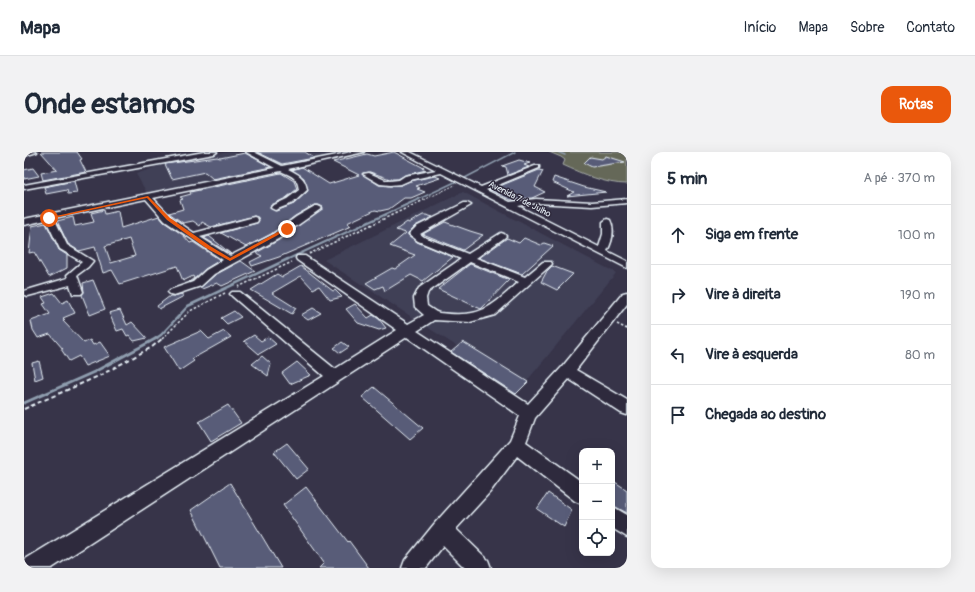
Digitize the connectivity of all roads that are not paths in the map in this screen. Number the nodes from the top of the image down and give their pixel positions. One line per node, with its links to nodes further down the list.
1 (34, 152): 6 (street)
2 (214, 152): 8 (street)
3 (249, 152): 10 (street)
4 (361, 152): 10 (street)
5 (404, 152): 11 (street, Avenida 7 de Julho)
6 (24, 154)
7 (149, 156): 8 (street)
8 (158, 163): 13 (street)
9 (537, 167): 14 (street)
10 (282, 168): 15 (street); 19 (street)
11 (442, 171): 12 (street); 14 (street, Avenida 7 de Julho)
12 (367, 174)
13 (24, 187)
14 (481, 190): 18 (street, Avenida 7 de Julho)
15 (148, 197): 21 (street); 25 (street)
16 (627, 201): 18 (street)
17 (467, 205): 29 (street)
18 (510, 205): 27 (street, Avenida 7 de Julho)
19 (275, 208)
20 (318, 208): 30 (street)
21 (49, 218): 23 (street); 33 (street)
22 (254, 220): 25 (street)
23 (24, 222)
24 (607, 222): 27 (street)
25 (194, 236): 30 (street)
26 (501, 236): 29 (street)
27 (600, 252): 32 (street, Avenida 7 de Julho)
28 (301, 258): 41 (street)
29 (468, 258): 34 (street); 40 (street)
30 (230, 260): 36 (street)
31 (547, 264): 34 (street)
32 (627, 265)
33 (74, 280): 35 (street); 37 (street)
34 (526, 281): 40 (street)
35 (77, 292)
36 (174, 292)
37 (28, 293)
38 (236, 294): 43 (street)
39 (627, 296): 42 (street)
40 (432, 316): 41 (street)
41 (406, 331): 43 (street); 45 (street)
42 (567, 371): 44 (street); 45 (street)
43 (335, 376): 51 (street)
44 (627, 408)
45 (529, 414): 46 (street)
46 (516, 445): 47 (street); 50 (street)
47 (579, 492)
48 (615, 518): 49 (street)
49 (627, 527)
50 (442, 530): 52 (street); 53 (street)
51 (32, 568)
52 (413, 568)
53 (480, 568)

